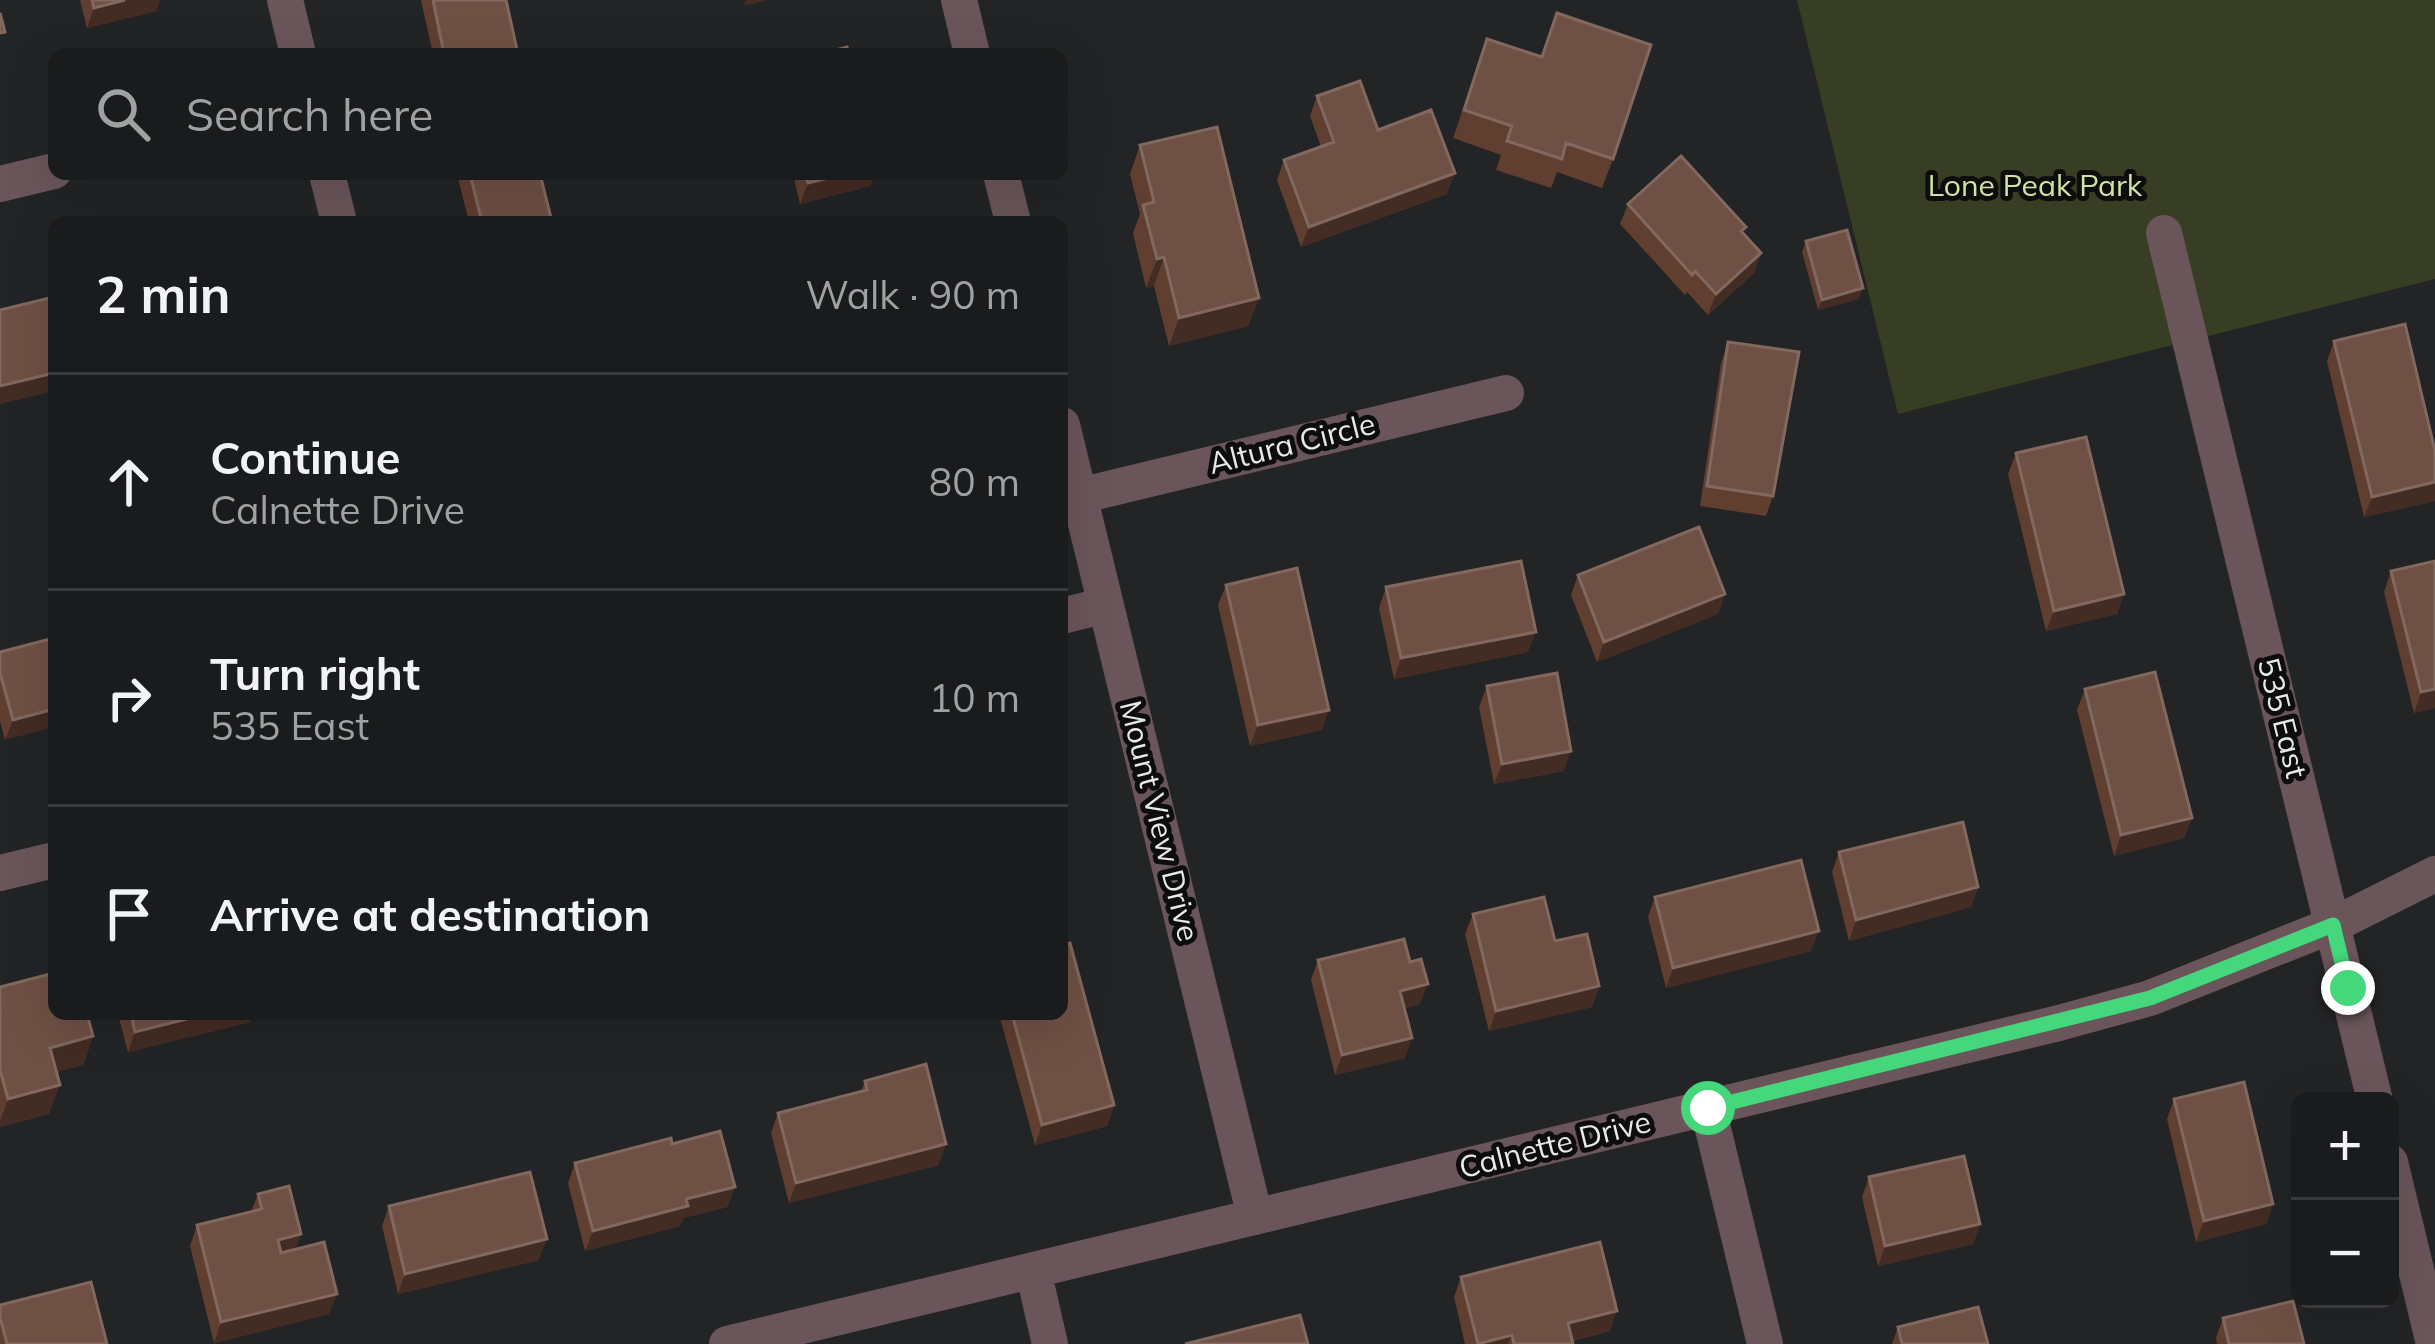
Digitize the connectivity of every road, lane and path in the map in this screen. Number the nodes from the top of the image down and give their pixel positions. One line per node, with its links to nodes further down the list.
1 (285, 0): 3 (street)
2 (959, 0): 4 (street)
3 (297, 48)
4 (971, 48)
5 (48, 172): 8 (street)
6 (329, 180): 9 (street)
7 (1002, 180): 10 (street)
8 (0, 184)
9 (338, 216)
10 (1012, 216)
11 (2164, 233): 20 (street, 535 East)
12 (1506, 393): 14 (street, Altura Circle)
13 (1068, 449): 14 (street, Mount View Drive)
14 (1079, 496): 15 (street, Mount View Drive)
15 (1106, 605): 16 (street); 24 (street, Mount View Drive)
16 (1068, 614)
17 (48, 861): 18 (street)
18 (0, 873)
19 (2435, 874): 20 (street, Calnette Drive)
20 (2333, 925): 21 (street, 535 East); 22 (street, Calnette Drive)
21 (2373, 1092)
22 (1708, 1108): 24 (street, Calnette Drive); 28 (street)
23 (2399, 1199): 29 (street)
24 (1255, 1217): 25 (street, Calnette Drive)
25 (1033, 1270): 26 (street, Calnette Drive); 27 (street)
26 (727, 1344)
27 (1051, 1344)
28 (1765, 1344)
29 (2434, 1344)

